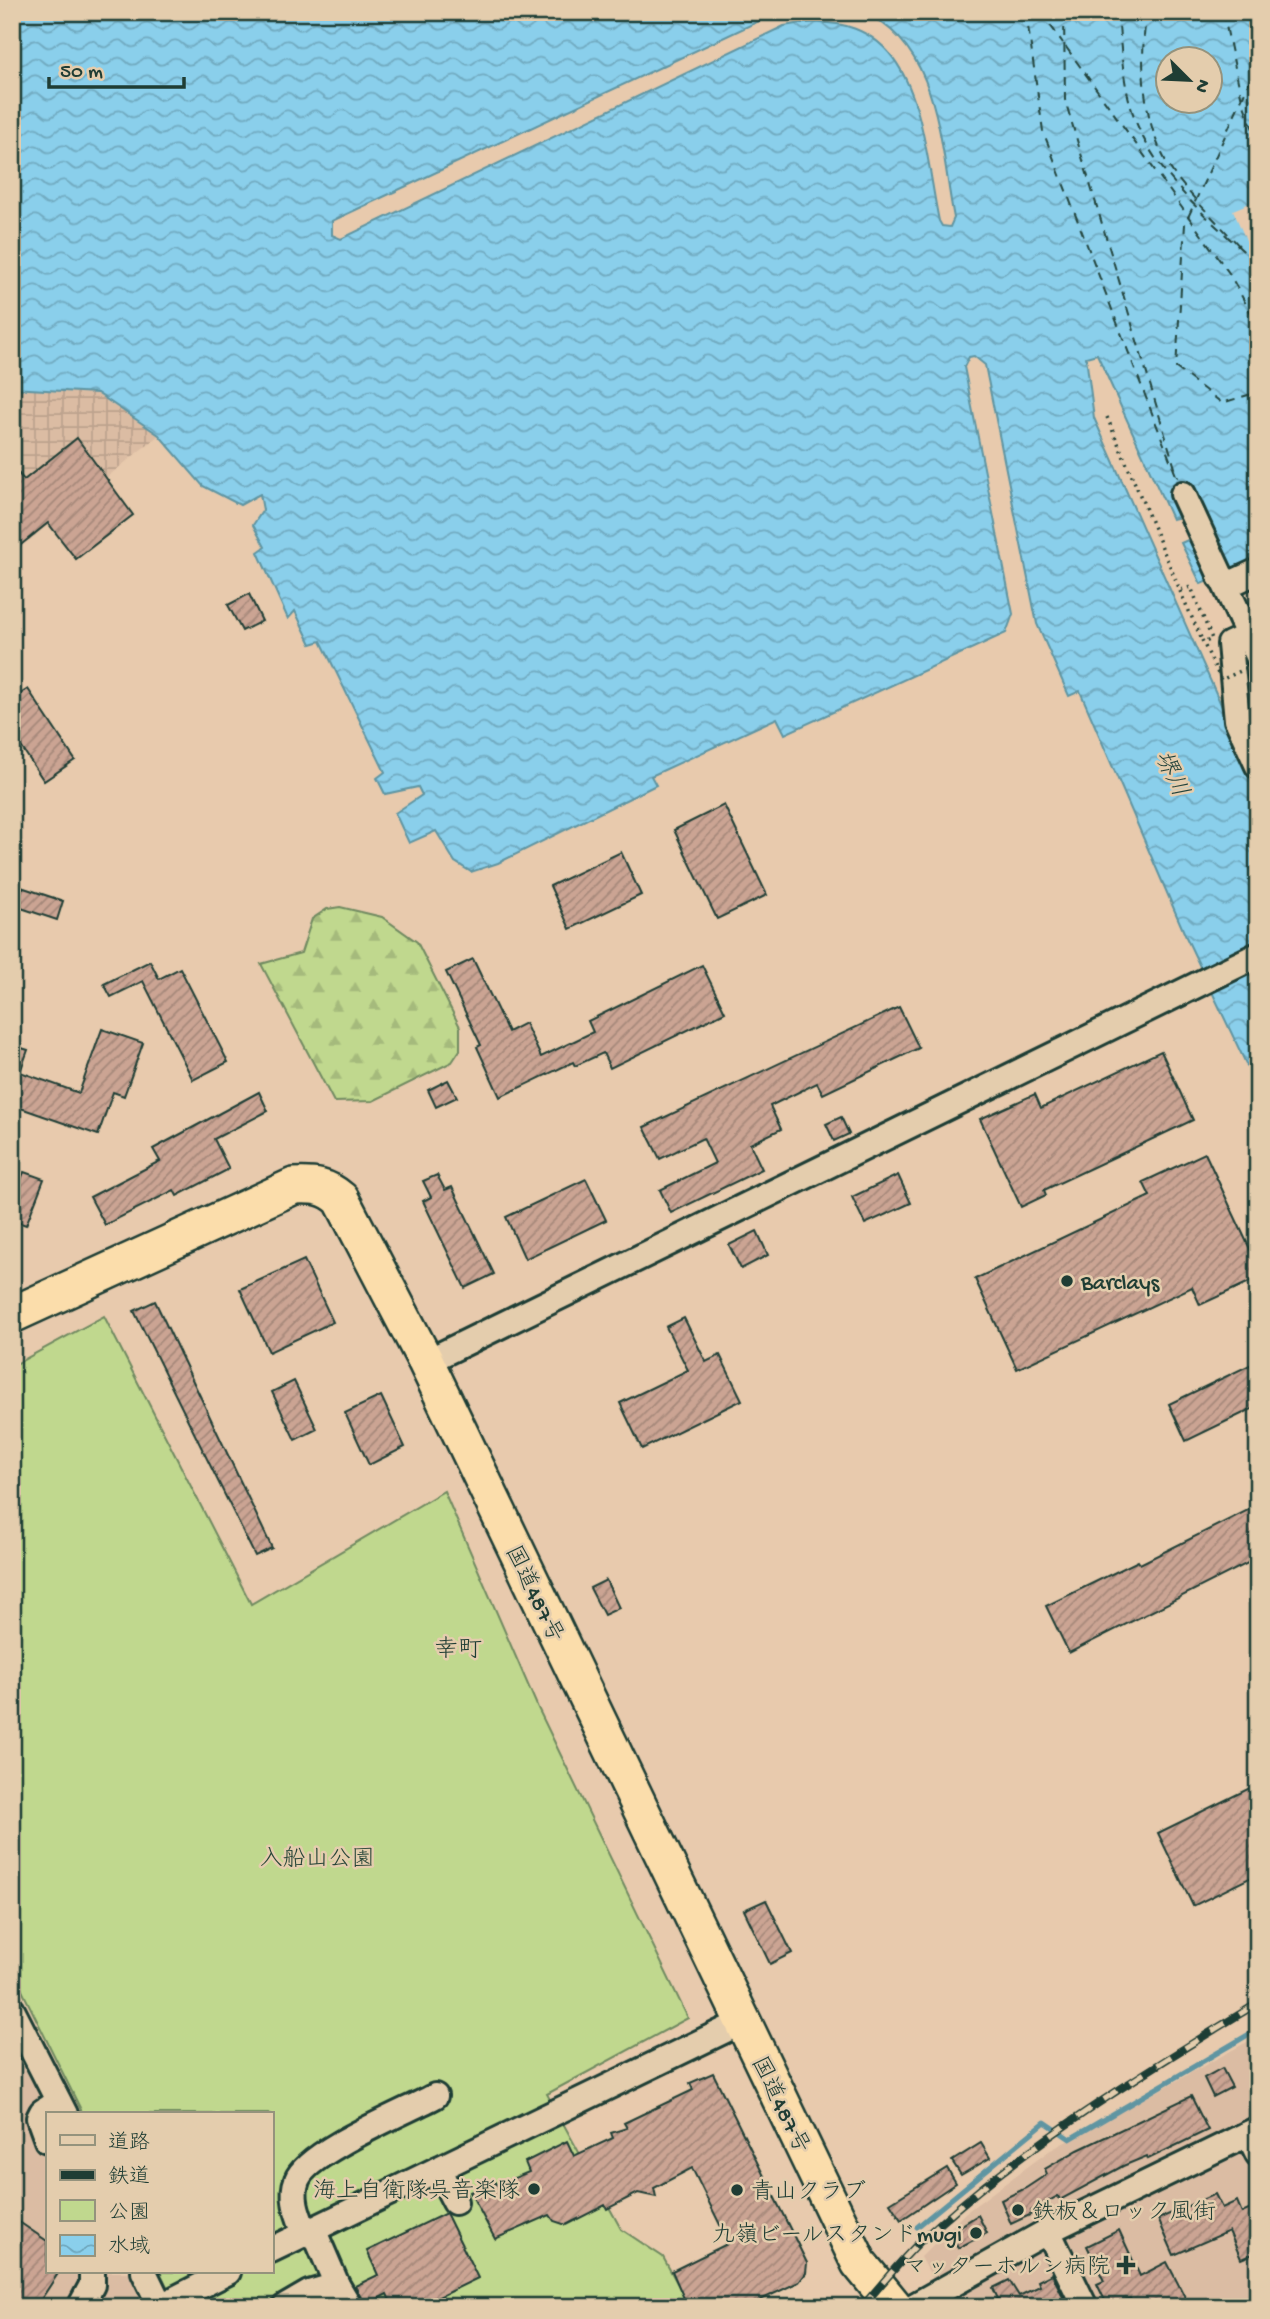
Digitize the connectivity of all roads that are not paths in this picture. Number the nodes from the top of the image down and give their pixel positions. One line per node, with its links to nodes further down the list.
1 (1183, 494): 3 (street)
2 (1258, 572): 3 (street)
3 (1220, 577): 4 (street)
4 (1241, 641): 5 (street); 6 (street)
5 (1252, 690)
6 (1258, 766)
7 (1258, 955): 9 (street)
8 (12, 1315): 9 (highway, 国道487号)
9 (426, 1362): 11 (highway, 国道487号)
10 (12, 2010): 13 (street)
11 (742, 2022): 16 (street); 29 (highway, 国道487号)
12 (435, 2096): 18 (street)
13 (61, 2107): 14 (street)
14 (46, 2137)
15 (1254, 2139): 19 (street)
16 (439, 2169): 17 (street); 18 (street)
17 (455, 2202)
18 (309, 2231): 20 (street); 23 (street)
19 (1048, 2231): 30 (street); 31 (street)
20 (273, 2249)
21 (145, 2274): 25 (street)
22 (224, 2274): 25 (street)
23 (337, 2285): 27 (street); 28 (street)
24 (93, 2288): 26 (street)
25 (161, 2306)
26 (80, 2307)
27 (285, 2307)
28 (350, 2307)
29 (895, 2307)
30 (912, 2307)
31 (1085, 2307)

